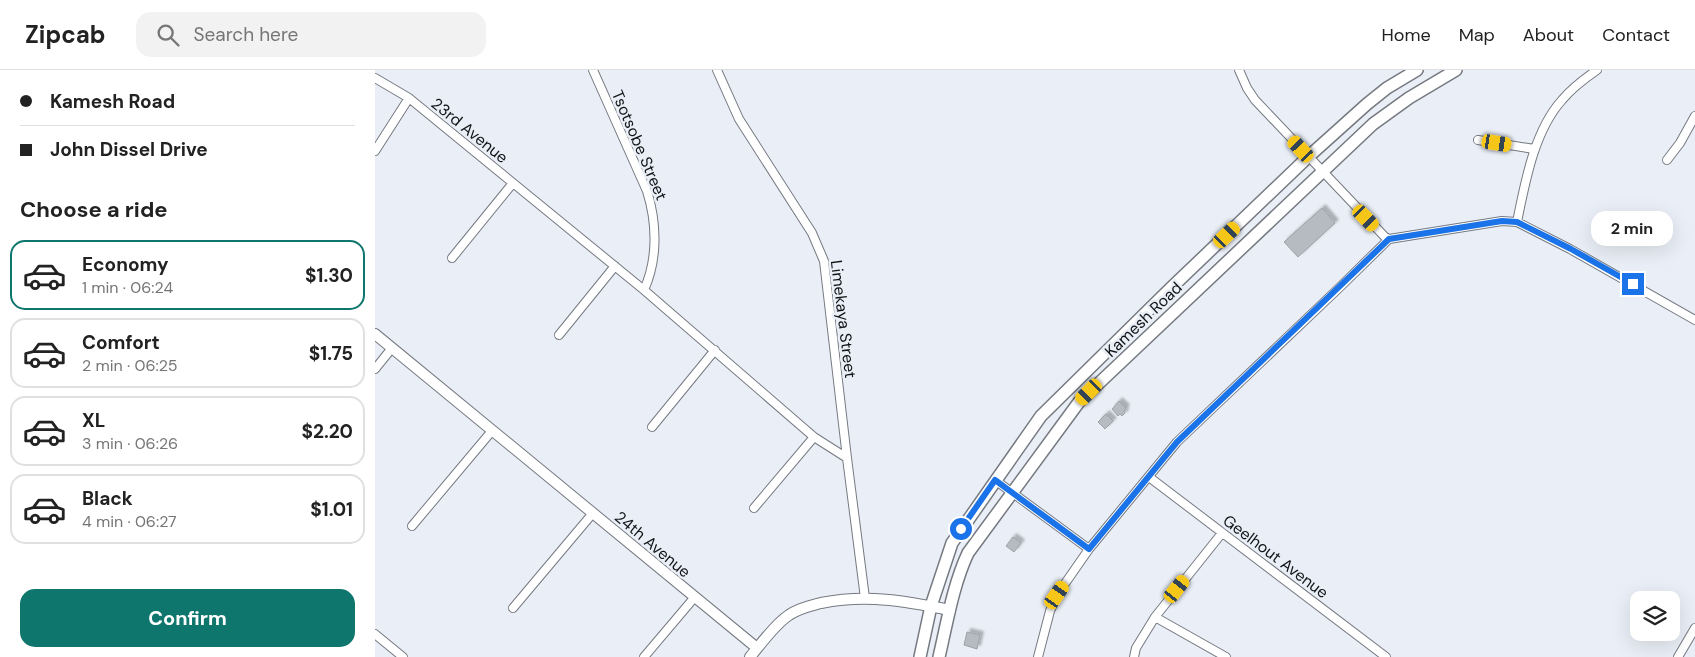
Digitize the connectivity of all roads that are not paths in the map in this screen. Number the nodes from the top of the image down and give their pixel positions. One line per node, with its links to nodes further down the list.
1 (593, 70): 21 (street, Tsotsobe Street)
2 (717, 70): 31 (street, Limekaya Street)
3 (1239, 70): 13 (street)
4 (1417, 70): 13 (main road, Kamesh Road)
5 (1456, 70): 15 (main road, Kamesh Road)
6 (1597, 70): 11 (street)
7 (375, 78): 8 (street, 23rd Avenue)
8 (409, 98): 12 (street, 23rd Avenue); 16 (street, 23rd Avenue)
9 (1695, 116): 14 (street)
10 (1478, 140): 11 (street)
11 (1534, 149): 17 (street)
12 (375, 151)
13 (1308, 157): 15 (street); 33 (main road, Kamesh Road)
14 (1667, 160)
15 (1322, 172): 18 (street); 34 (main road, Kamesh Road)
16 (513, 183): 19 (street, 23rd Avenue); 20 (street, 23rd Avenue)
17 (1517, 222): 18 (street); 22 (street)
18 (1389, 239): 32 (street)
19 (452, 258)
20 (615, 266): 21 (street, 23rd Avenue); 24 (street)
21 (644, 290): 26 (street, 23rd Avenue)
22 (1695, 320)
23 (375, 334): 25 (street, 24th Avenue)
24 (559, 335)
25 (392, 348): 27 (street); 29 (street, 24th Avenue)
26 (715, 350): 28 (street); 30 (street, 23rd Avenue)
27 (375, 369)
28 (652, 427)
29 (491, 432): 36 (street, 24th Avenue); 37 (street)
30 (814, 437): 31 (street, 23rd Avenue); 35 (street)
31 (847, 458): 41 (street, Limekaya Street)
32 (1149, 477): 38 (street, Geelhout Avenue); 39 (street)
33 (995, 480): 34 (street); 42 (main road, Kamesh Road)
34 (1012, 494): 39 (street); 44 (main road, Kamesh Road)
35 (754, 508)
36 (593, 513): 40 (street, 24th Avenue); 43 (street, 24th Avenue)
37 (411, 526)
38 (1223, 533): 45 (street); 57 (street, Geelhout Avenue)
39 (1089, 549): 54 (street)
40 (694, 598): 48 (street, 24th Avenue); 50 (street, 24th Avenue)
41 (865, 598): 42 (street); 48 (street)
42 (931, 606): 44 (street); 52 (main road, Kamesh Road)
43 (513, 608)
44 (950, 610): 53 (main road, Kamesh Road)
45 (1155, 617): 55 (street); 56 (street)
46 (1695, 628): 58 (street)
47 (375, 634): 49 (street)
48 (757, 648): 51 (street)
49 (403, 657)
50 (644, 657)
51 (750, 657)
52 (920, 657)
53 (939, 657)
54 (1039, 657)
55 (1134, 657)
56 (1226, 657)
57 (1386, 657)
58 (1678, 657)

